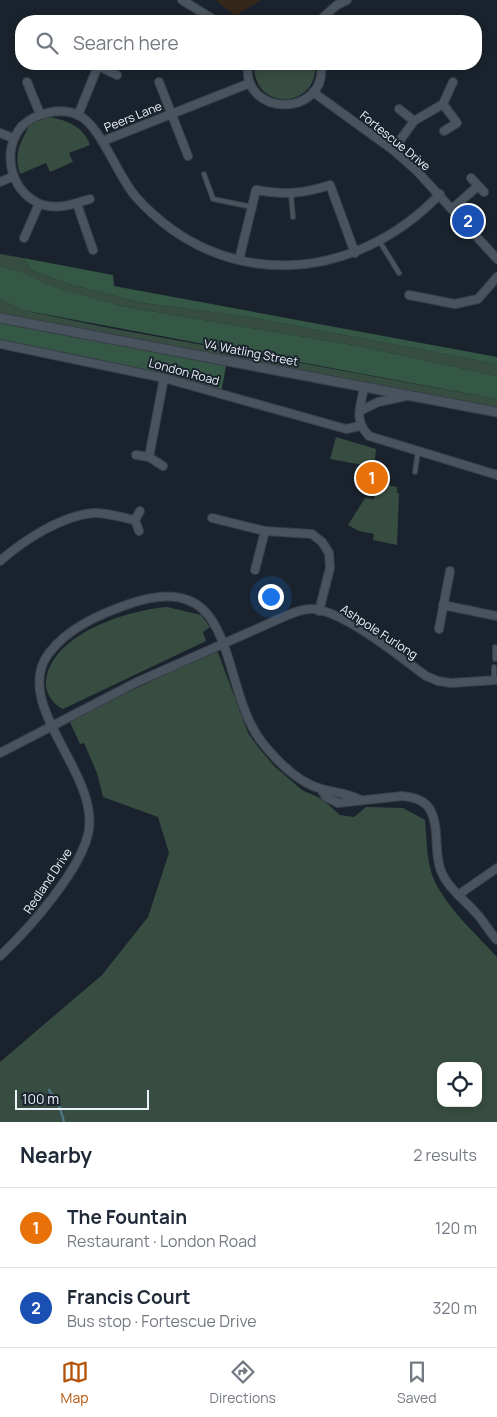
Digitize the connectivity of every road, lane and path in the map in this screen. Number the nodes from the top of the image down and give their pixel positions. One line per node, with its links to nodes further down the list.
1 (182, 0): 3 (street)
2 (347, 0): 4 (street)
3 (206, 15)
4 (326, 15)
5 (93, 70): 19 (street)
6 (106, 70): 9 (street)
7 (249, 70): 12 (street)
8 (320, 70): 14 (street)
9 (118, 75)
10 (27, 82): 17 (street)
11 (158, 82): 18 (street, Peers Lane)
12 (250, 82): 14 (street); 18 (street, Peers Lane)
13 (454, 82): 15 (street)
14 (313, 92): 25 (street, Fortescue Drive)
15 (443, 104): 20 (street); 21 (street)
16 (398, 109): 20 (street)
17 (40, 114): 19 (street); 23 (street)
18 (171, 114): 24 (street, Peers Lane); 26 (street, Peers Lane)
19 (78, 115): 24 (street)
20 (414, 121): 25 (street)
21 (444, 131)
22 (0, 133): 23 (street)
23 (14, 138): 28 (street)
24 (103, 141): 44 (street)
25 (393, 150): 32 (street, Fortescue Drive)
26 (188, 156)
27 (204, 174): 36 (lane)
28 (14, 176): 30 (street); 34 (street)
29 (471, 178): 37 (street)
30 (0, 182)
31 (291, 194): 36 (street); 38 (lane); 42 (street)
32 (440, 194): 37 (street, Fortescue Drive); 40 (street)
33 (90, 198): 35 (street)
34 (39, 204): 35 (street); 39 (street)
35 (76, 204): 41 (street)
36 (252, 207): 44 (street)
37 (453, 208): 43 (street, Fortescue Drive)
38 (293, 217)
39 (24, 238)
40 (380, 242): 42 (street); 45 (lane)
41 (93, 250)
42 (355, 253): 44 (street)
43 (496, 254)
44 (239, 260)
45 (399, 273)
46 (497, 277): 47 (street)
47 (409, 295)
48 (0, 318): 51 (street, V4 Watling Street)
49 (0, 344): 50 (street, London Road)
50 (164, 378): 55 (street, London Road); 58 (street)
51 (364, 387): 52 (street, V4 Watling Street); 53 (street)
52 (408, 395): 53 (street); 54 (street, V4 Watling Street)
53 (360, 411): 55 (street)
54 (497, 412)
55 (360, 426): 56 (street)
56 (418, 451): 60 (lane); 61 (street)
57 (136, 455): 58 (street)
58 (149, 457): 59 (street)
59 (163, 466)
60 (415, 472)
61 (497, 476)
62 (140, 511): 64 (street)
63 (212, 518): 66 (street)
64 (135, 520): 65 (street); 67 (street)
65 (139, 530)
66 (265, 531): 68 (street); 71 (street)
67 (0, 560)
68 (255, 570)
69 (450, 571): 70 (street)
70 (443, 605): 72 (street); 73 (street)
71 (319, 611): 74 (street, Ashpole Furlong); 78 (street, Ashpole Furlong)
72 (497, 616)
73 (438, 628)
74 (223, 643): 79 (street, Ashpole Furlong); 79 (street); 81 (street)
75 (495, 646): 76 (lane)
76 (495, 659)
77 (494, 667): 78 (lane)
78 (495, 679)
79 (52, 724): 80 (street, Ashpole Furlong); 86 (street, Redland Drive)
80 (0, 753)
81 (321, 789): 82 (street); 82 (street)
82 (360, 800): 84 (street)
83 (497, 868): 84 (street)
84 (458, 895): 85 (street)
85 (497, 940)
86 (0, 956)

